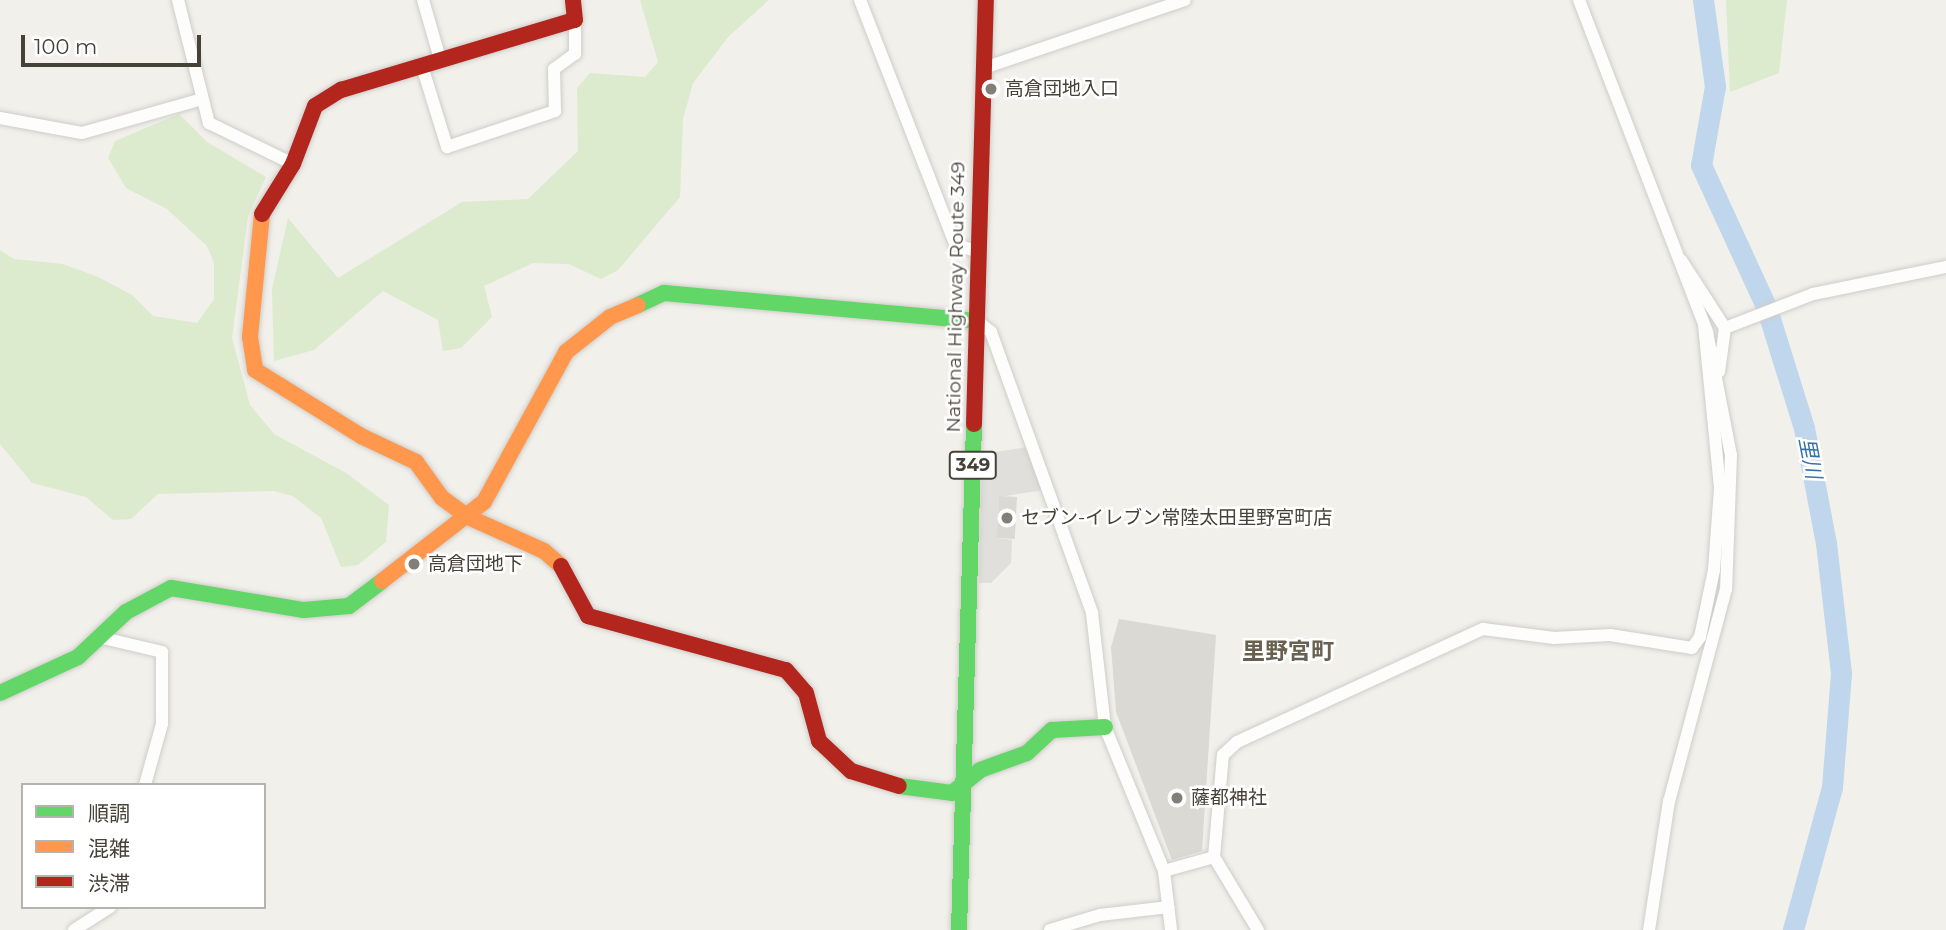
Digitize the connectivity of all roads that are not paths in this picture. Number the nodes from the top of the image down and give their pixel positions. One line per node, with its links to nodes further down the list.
1 (178, 0): 12 (street)
2 (423, 0): 9 (street)
3 (572, 0): 8 (main road)
4 (860, 0): 15 (street)
5 (986, 0): 11 (main road, National Highway Route 349 / 349)
6 (1185, 0): 11 (street)
7 (1579, 0): 16 (street)
8 (575, 20): 9 (main road); 10 (street)
9 (440, 59): 10 (main road)
10 (422, 66): 14 (main road)
11 (984, 68): 15 (main road, National Highway Route 349 / 349)
12 (202, 99): 13 (street); 14 (street)
13 (0, 118)
14 (293, 164): 22 (main road)
15 (978, 252): 18 (main road, National Highway Route 349 / 349)
16 (1674, 252): 19 (street); 20 (street)
17 (1946, 267): 20 (street)
18 (977, 321): 22 (main road); 27 (street); 29 (main road, National Highway Route 349 / 349)
19 (1704, 326): 21 (street); 24 (street)
20 (1730, 327): 21 (street)
21 (1718, 380): 23 (street)
22 (468, 517): 25 (main road); 29 (main road)
23 (1724, 596): 24 (street); 39 (street)
24 (1700, 637): 30 (street)
25 (103, 638): 26 (main road); 28 (street)
26 (0, 693)
27 (1105, 727): 29 (main road); 31 (street)
28 (146, 783)
29 (964, 786): 35 (main road, National Highway Route 349 / 349)
30 (1214, 857): 31 (street); 38 (street)
31 (1164, 871): 32 (street)
32 (1169, 906): 36 (street); 37 (street)
33 (107, 909): 34 (street)
34 (74, 930)
35 (959, 930)
36 (1050, 930)
37 (1171, 930)
38 (1258, 930)
39 (1649, 930)

